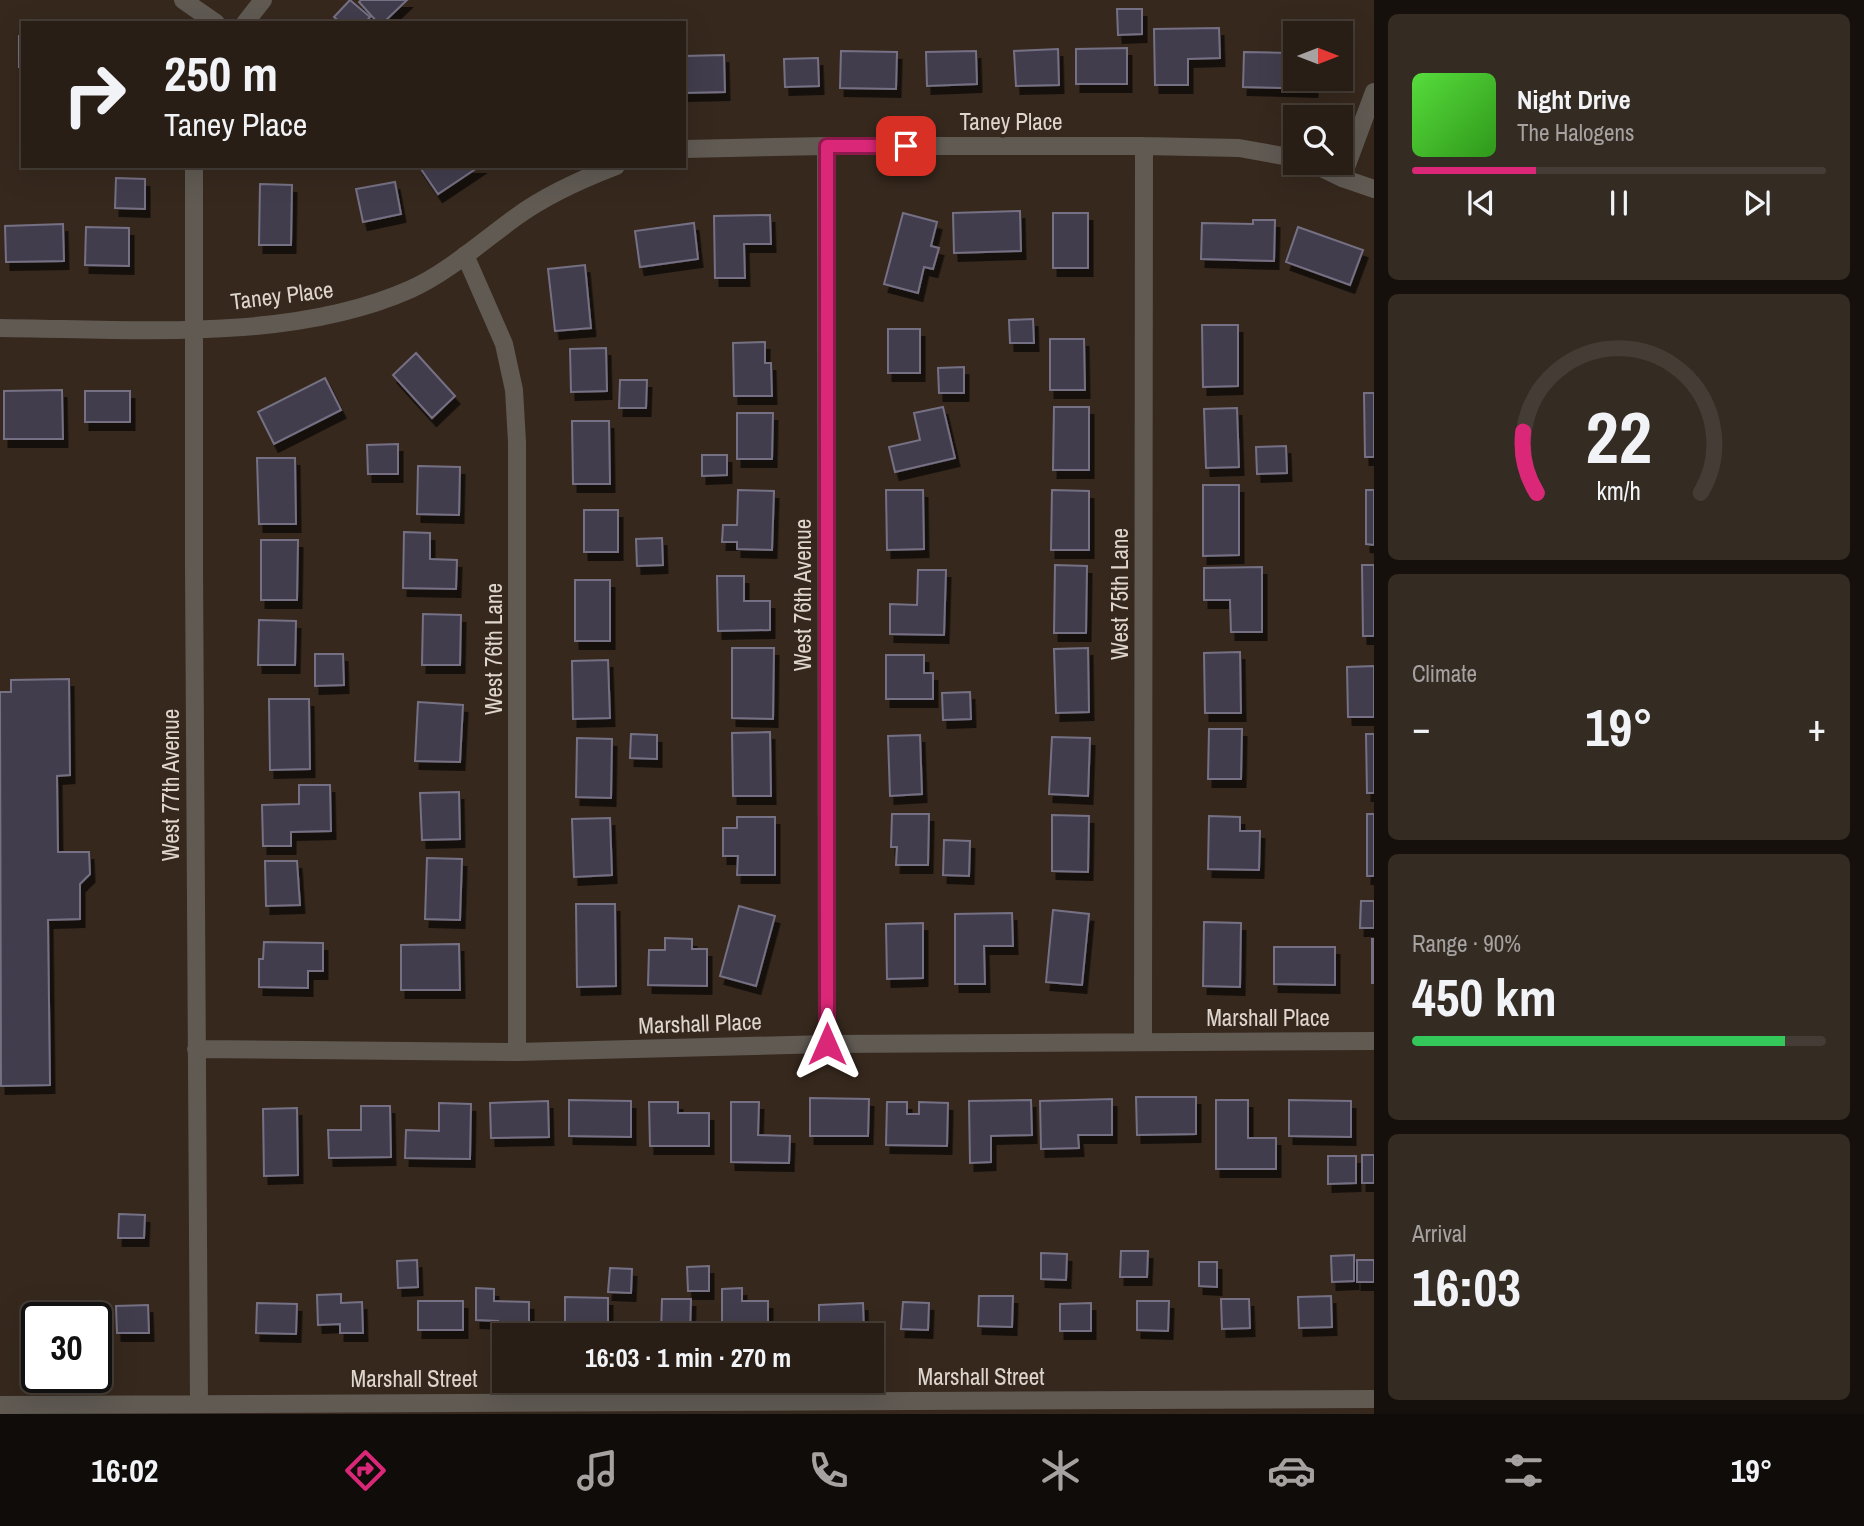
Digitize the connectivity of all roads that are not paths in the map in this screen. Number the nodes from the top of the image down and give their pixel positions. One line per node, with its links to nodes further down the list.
1 (183, 0): 3 (street)
2 (263, 0): 4 (street)
3 (213, 21)
4 (247, 21)
5 (1374, 92): 13 (street)
6 (827, 146): 7 (street, Taney Place); 8 (street, Taney Place); 20 (street, West 76th Avenue)
7 (1143, 146): 9 (street, Taney Place); 19 (street, West 75th Lane)
8 (686, 149)
9 (1283, 156)
10 (194, 168): 17 (street, West 77th Avenue)
11 (611, 168): 15 (street, Taney Place)
12 (1336, 175): 13 (street)
13 (1342, 178): 14 (street)
14 (1374, 189)
15 (464, 255): 17 (street, Taney Place); 22 (street, West 76th Lane)
16 (0, 328): 17 (street, Taney Place)
17 (193, 329): 21 (street, West 77th Avenue)
18 (1374, 1041): 19 (street, Marshall Place)
19 (1143, 1042): 20 (street, Marshall Place)
20 (827, 1044): 22 (street, Marshall Place)
21 (196, 1049): 22 (street, Marshall Place); 24 (street, West 77th Avenue)
22 (517, 1052)
23 (1374, 1399): 24 (street, Marshall Street)
24 (199, 1404): 25 (street, Marshall Street)
25 (0, 1405)

